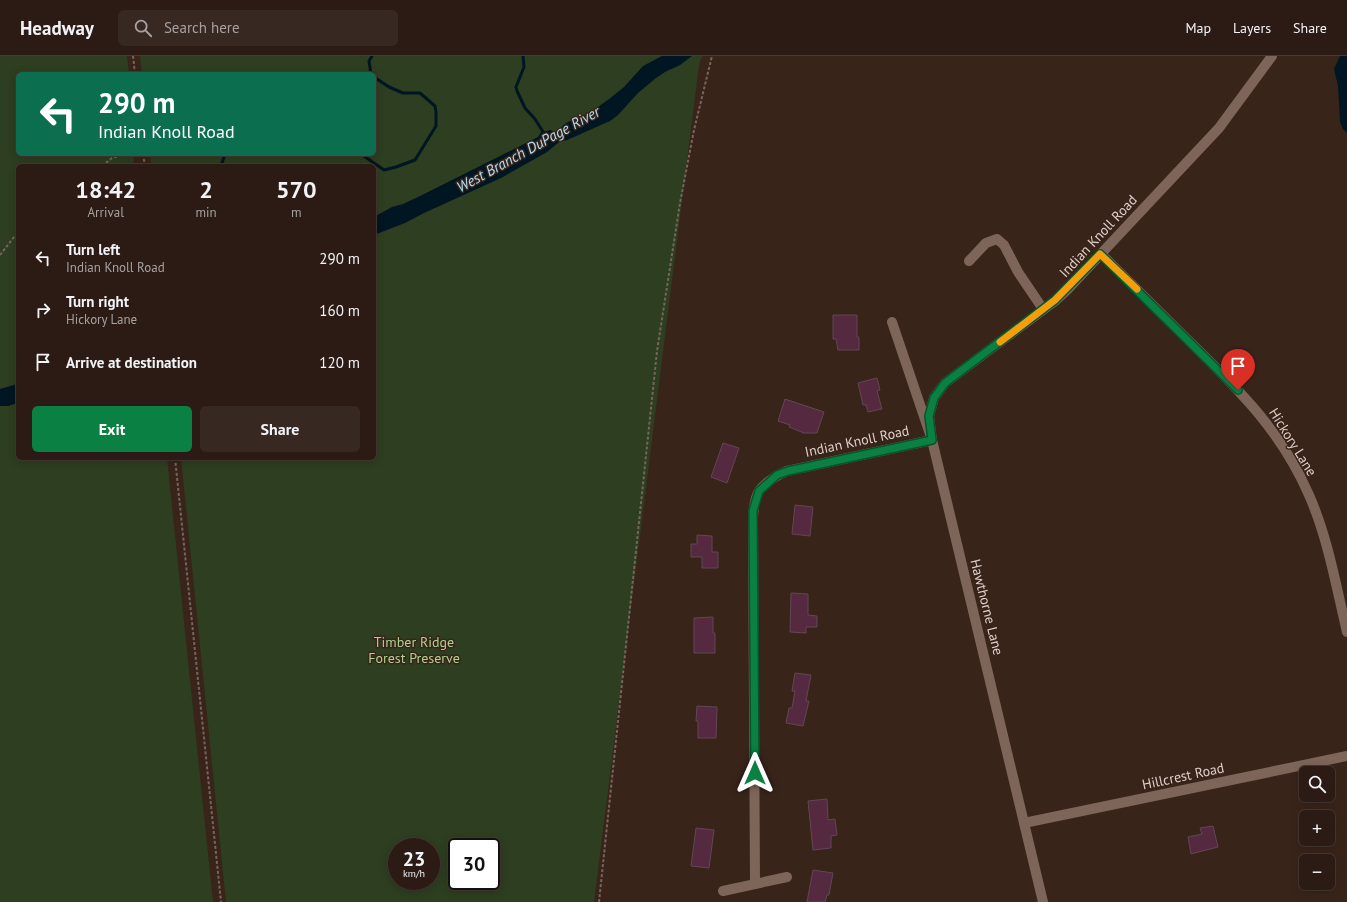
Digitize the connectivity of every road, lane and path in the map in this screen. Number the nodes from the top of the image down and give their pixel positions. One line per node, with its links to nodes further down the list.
1 (133, 56): 4 (path)
2 (712, 56): 22 (path)
3 (1272, 56): 8 (street, Indian Knoll Road)
4 (135, 72)
5 (119, 156): 6 (path)
6 (104, 164)
7 (16, 235): 9 (path)
8 (1100, 254): 11 (street, Indian Knoll Road); 15 (street, Hickory Lane)
9 (0, 255)
10 (970, 261): 11 (street)
11 (1043, 309): 13 (street, Indian Knoll Road)
12 (892, 322): 13 (street, Hawthorne Lane)
13 (932, 440): 17 (street, Hawthorne Lane); 19 (street, Indian Knoll Road)
14 (175, 460): 21 (path)
15 (1347, 632)
16 (1347, 756): 17 (street, Hillcrest Road)
17 (1024, 823): 23 (street, Hawthorne Lane)
18 (787, 878): 19 (street)
19 (755, 884): 20 (street)
20 (724, 891)
21 (221, 902)
22 (599, 902)
23 (1043, 902)

